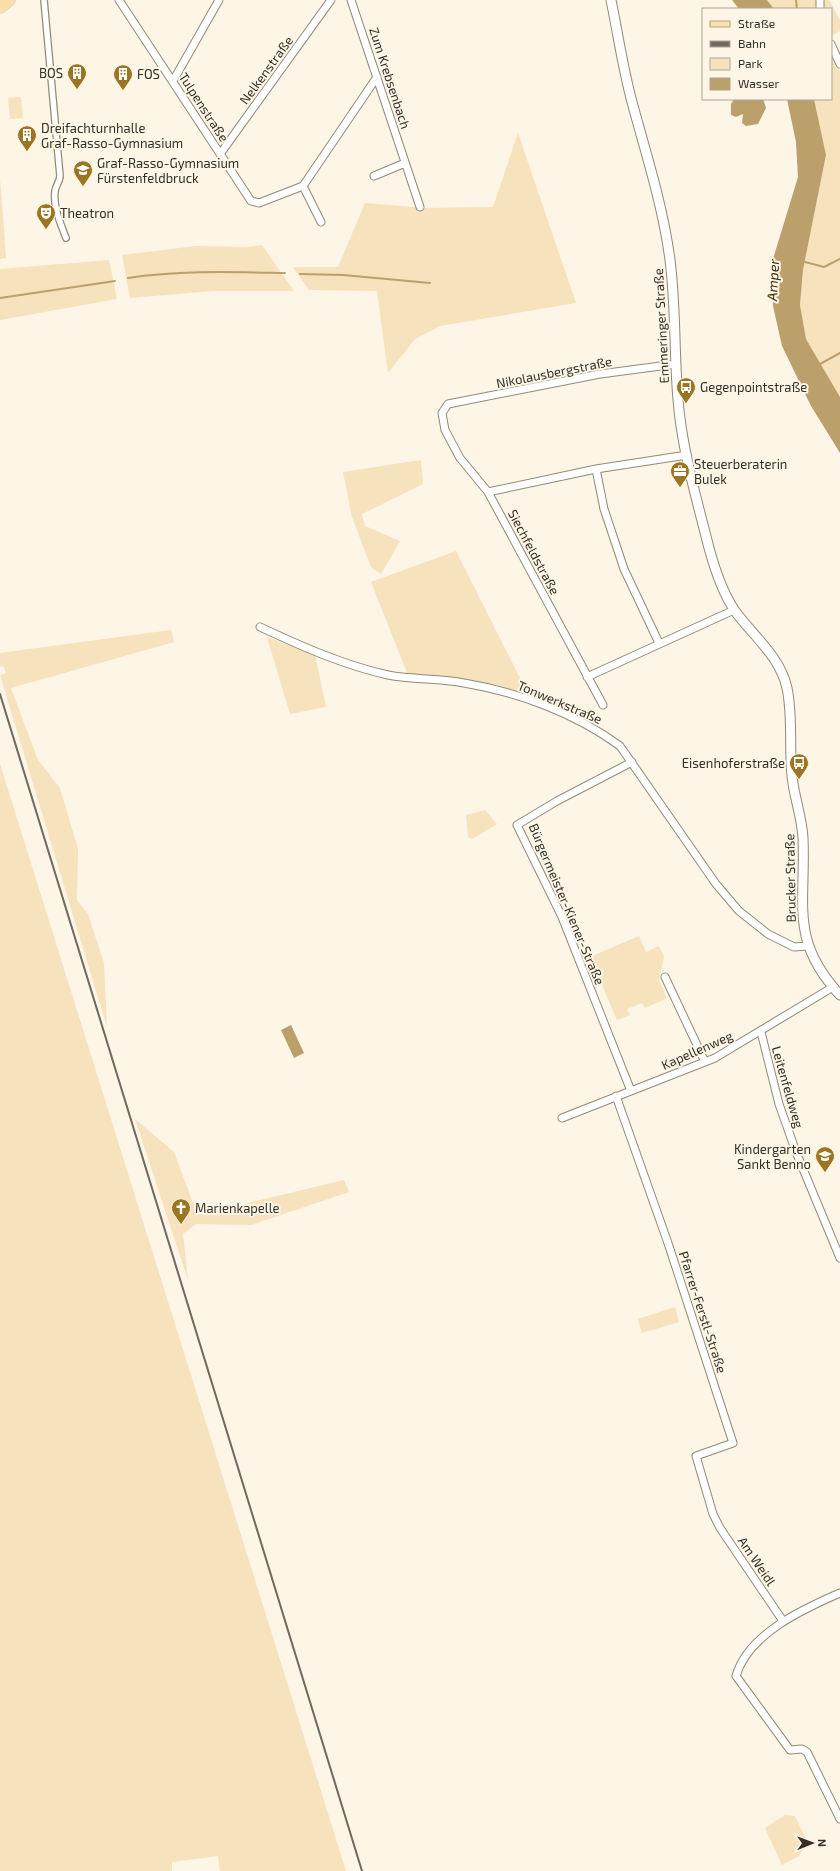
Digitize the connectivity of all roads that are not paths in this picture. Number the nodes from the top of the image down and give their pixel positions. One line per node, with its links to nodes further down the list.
1 (9, 0): 8 (main road)
2 (44, 0): 19 (street)
3 (119, 0): 12 (street, Tulpenstraße)
4 (219, 0): 12 (street)
5 (332, 0): 13 (street, Nelkenstraße)
6 (351, 0): 11 (street, Zum Krebsenbach)
7 (610, 0): 20 (street, Emmeringer Straße)
8 (0, 8)
9 (832, 46): 10 (street)
10 (840, 64)
11 (377, 77): 14 (street, Zum Krebsenbach); 16 (street)
12 (173, 81): 13 (street, Tulpenstraße)
13 (220, 154): 16 (street, Tulpenstraße)
14 (405, 164): 15 (street); 17 (street, Zum Krebsenbach)
15 (374, 176)
16 (303, 186): 18 (street)
17 (420, 207)
18 (321, 222)
19 (66, 238)
20 (676, 364): 21 (street, Nikolausbergstraße); 22 (street, Emmeringer Straße)
21 (442, 413): 24 (street, Siechfeldstraße)
22 (687, 455): 23 (street); 25 (street, Emmeringer Straße)
23 (596, 469): 24 (street); 28 (street)
24 (488, 492): 29 (street, Siechfeldstraße)
25 (734, 610): 26 (street, Emmeringer Straße); 28 (street)
26 (744, 621): 32 (street, Brucker Straße)
27 (260, 627): 31 (street, Tonwerkstraße)
28 (659, 643): 29 (street)
29 (587, 677): 30 (street, Siechfeldstraße)
30 (603, 705)
31 (632, 762): 32 (street, Tonwerkstraße); 38 (street, Bürgermeister-Kiener-Straße)
32 (808, 946): 34 (street, Brucker Straße)
33 (665, 977): 37 (street)
34 (833, 987): 35 (street, Brucker Straße); 36 (street, Kapellenweg)
35 (840, 995)
36 (761, 1032): 37 (street, Kapellenweg); 41 (street, Leitenfeldweg)
37 (705, 1062): 38 (street, Kapellenweg)
38 (631, 1091): 39 (street, Kapellenweg)
39 (616, 1096): 40 (street, Kapellenweg); 42 (street, Pfarrer-Ferstl-Straße)
40 (562, 1118)
41 (840, 1258)
42 (713, 1514): 44 (street, Am Weidl)
43 (840, 1593): 44 (street)
44 (783, 1621): 45 (street)
45 (840, 1819)

